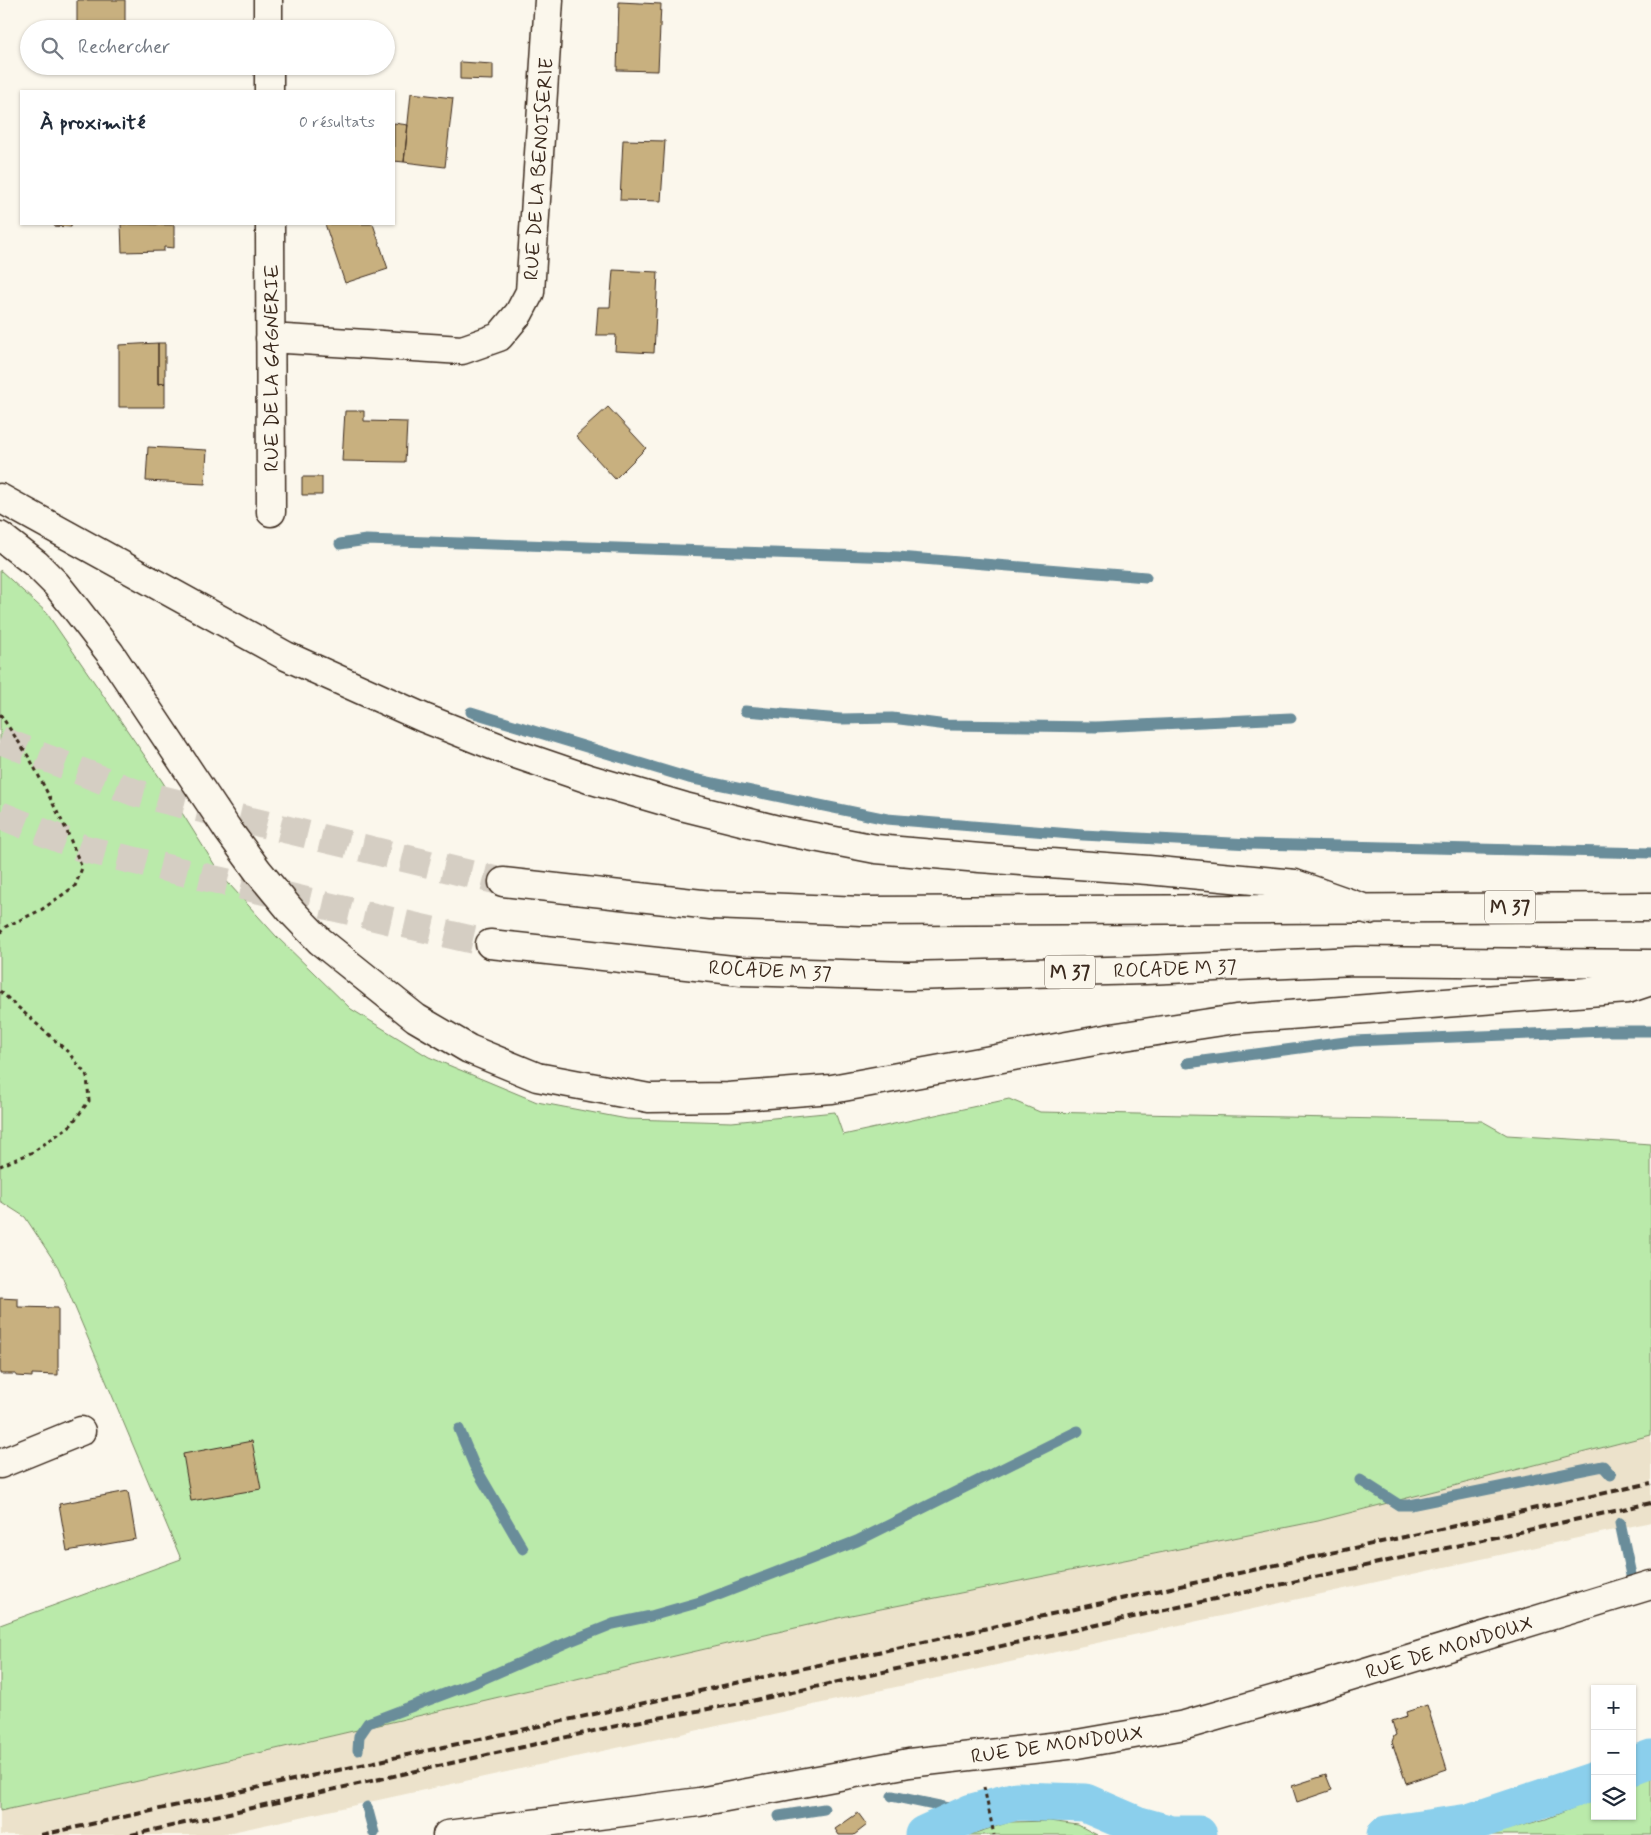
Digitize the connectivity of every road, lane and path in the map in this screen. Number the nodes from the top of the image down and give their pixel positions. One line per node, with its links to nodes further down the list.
1 (268, 0): 3 (main road)
2 (549, 0): 7 (main road, RUE DE LA BENOISERIE)
3 (268, 20)
4 (269, 75): 5 (main road)
5 (269, 90)
6 (270, 225): 7 (main road, RUE DE LA GAGNERIE)
7 (270, 338): 9 (main road, RUE DE LA GAGNERIE)
8 (0, 498): 14 (main road)
9 (271, 512)
10 (0, 536): 18 (main road)
11 (0, 714): 15 (path)
12 (503, 882): 14 (main road, M 37)
13 (1651, 907): 14 (main road, M 37)
14 (1369, 910)
15 (0, 933)
16 (490, 944): 17 (main road, ROCADE M 37 / M 37)
17 (1651, 964)
18 (1651, 981)
19 (0, 991): 20 (path)
20 (0, 1166)
21 (81, 1431): 22 (main road)
22 (0, 1464)
23 (1651, 1585): 24 (main road, RUE DE MONDOUX)
24 (978, 1757): 25 (main road, RUE DE MONDOUX); 26 (path)
25 (447, 1835)
26 (994, 1835)

